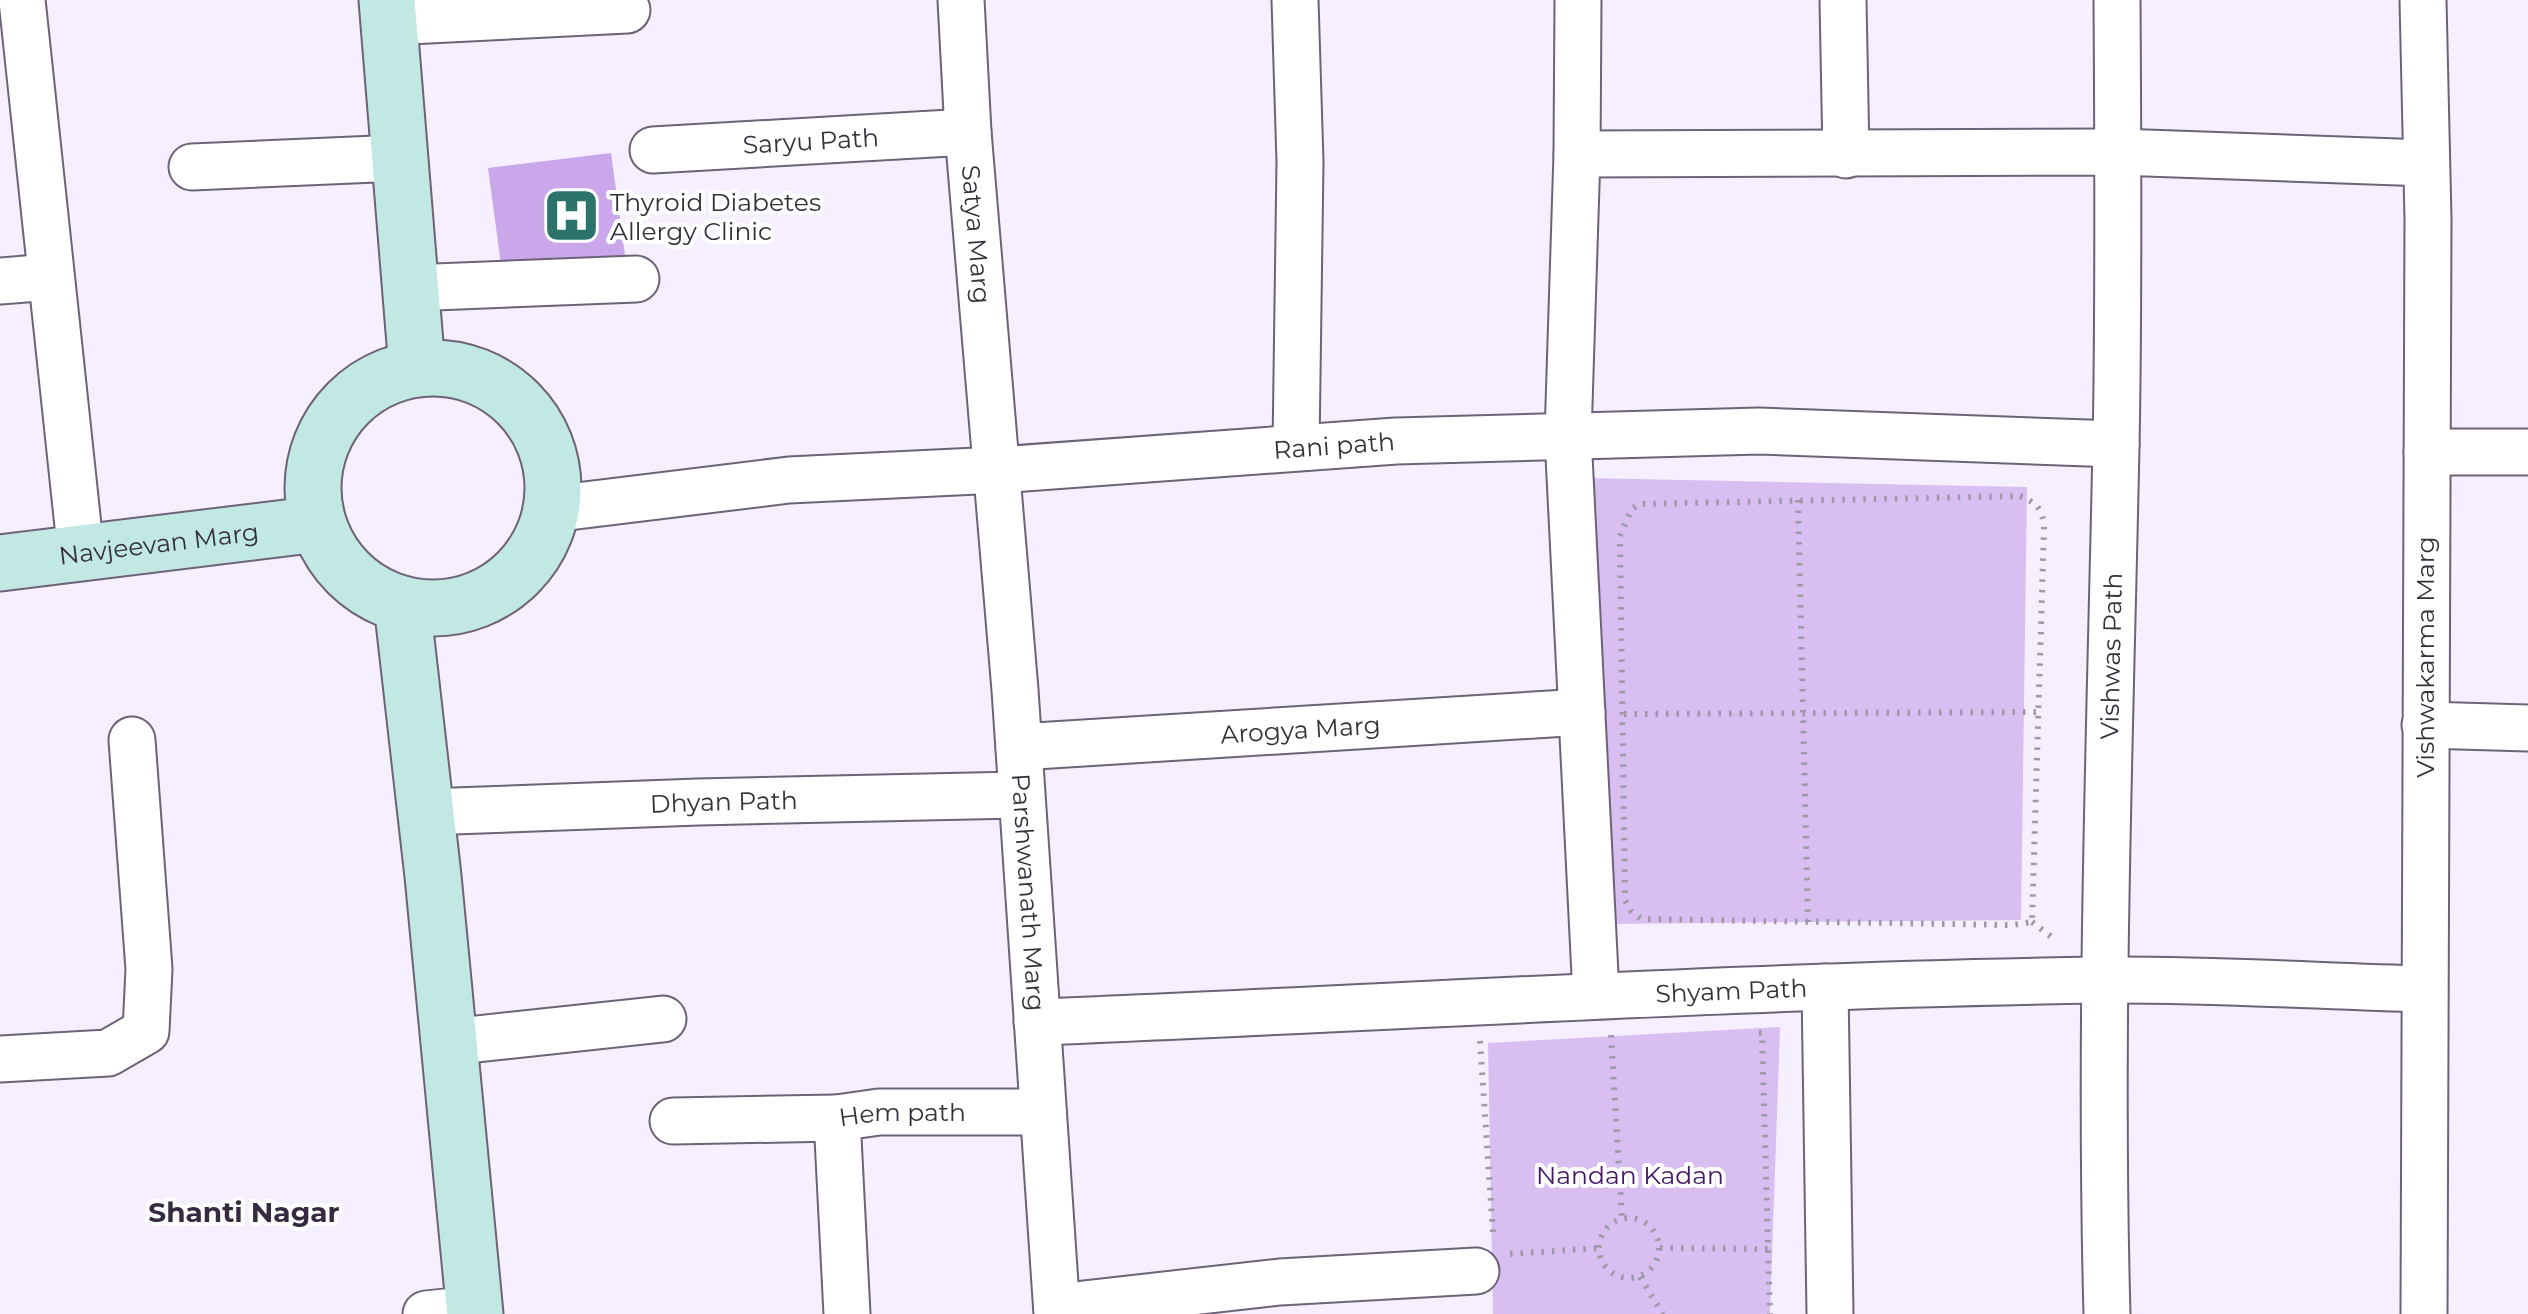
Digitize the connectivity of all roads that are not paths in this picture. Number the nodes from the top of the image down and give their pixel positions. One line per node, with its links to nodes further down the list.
1 (22, 0): 18 (street)
2 (961, 0): 10 (street, Satya Marg)
3 (1295, 0): 25 (street)
4 (1578, 0): 13 (street)
5 (1843, 0): 14 (street)
6 (2116, 0): 12 (street, Vishwas Path)
7 (2423, 0): 16 (street, Vishwakarma Marg)
8 (627, 10): 9 (street)
9 (388, 11): 15 (street)
10 (968, 132): 11 (street, Saryu Path); 28 (street, Satya Marg)
11 (653, 150)
12 (2118, 152): 14 (street); 16 (street); 24 (street, Vishwas Path)
13 (1577, 154): 14 (street); 23 (street)
14 (1846, 156)
15 (399, 158): 17 (street); 21 (street)
16 (2426, 163): 26 (street, Vishwakarma Marg)
17 (192, 166)
18 (50, 277): 20 (street); 31 (street)
19 (636, 278): 21 (street)
20 (0, 281)
21 (410, 288): 22 (street)
22 (417, 368): 29 (street); 30 (street)
23 (1568, 436): 24 (street, Rani path); 25 (street, Rani path); 34 (street)
24 (2116, 444): 41 (street, Vishwas Path)
25 (1296, 448): 28 (street, Rani path)
26 (2426, 452): 27 (street); 35 (street, Vishwakarma Marg)
27 (2528, 452)
28 (998, 470): 29 (street, Rani path); 38 (street, Parshwanath Marg)
29 (552, 509): 33 (street)
30 (318, 524): 31 (street, Navjeevan Marg); 33 (street)
31 (80, 554): 32 (street, Navjeevan Marg)
32 (0, 563)
33 (402, 604): 40 (street)
34 (1602, 713): 38 (street, Arogya Marg); 45 (street)
35 (2425, 726): 36 (street); 43 (street, Vishwakarma Marg)
36 (2528, 728)
37 (132, 740): 48 (street)
38 (1019, 747): 39 (street, Parshwanath Marg)
39 (1022, 795): 40 (street, Dhyan Path); 46 (street, Parshwanath Marg)
40 (426, 812): 47 (street)
41 (2104, 980): 42 (street, Shyam Path); 43 (street, Shyam Path); 57 (street, Vishwas Path)
42 (1825, 987): 45 (street, Shyam Path); 56 (street)
43 (2424, 988): 58 (street, Vishwakarma Marg)
44 (663, 1020): 47 (street)
45 (1600, 1020): 46 (street, Shyam Path)
46 (1038, 1022): 49 (street, Parshwanath Marg)
47 (449, 1042): 54 (street)
48 (0, 1059)
49 (1042, 1112): 50 (street, Hem path); 53 (street, Parshwanath Marg)
50 (838, 1118): 51 (street); 55 (street, Hem path)
51 (673, 1120)
52 (1488, 1254): 53 (street)
53 (1057, 1310)
54 (458, 1312)
55 (847, 1314)
56 (1830, 1314)
57 (2108, 1314)
58 (2424, 1314)

